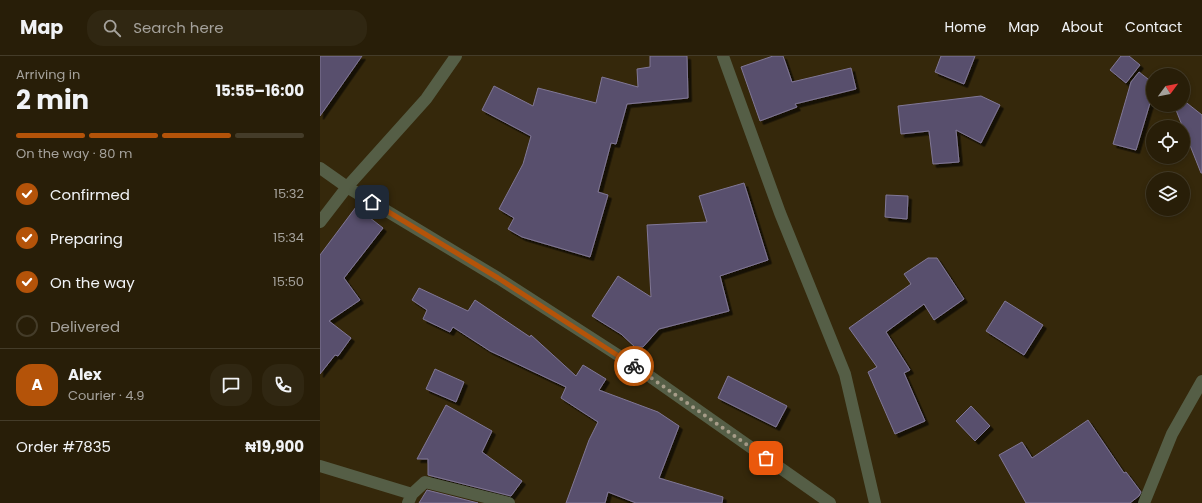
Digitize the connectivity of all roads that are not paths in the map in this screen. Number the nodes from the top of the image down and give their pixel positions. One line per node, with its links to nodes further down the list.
1 (456, 56): 4 (street)
2 (724, 56): 11 (street)
3 (320, 168): 4 (street)
4 (347, 187): 5 (street); 10 (street)
5 (320, 222)
6 (1202, 381): 12 (street)
7 (320, 466): 8 (street)
8 (410, 498): 9 (street)
9 (509, 503)
10 (830, 503)
11 (875, 503)
12 (1144, 503)

